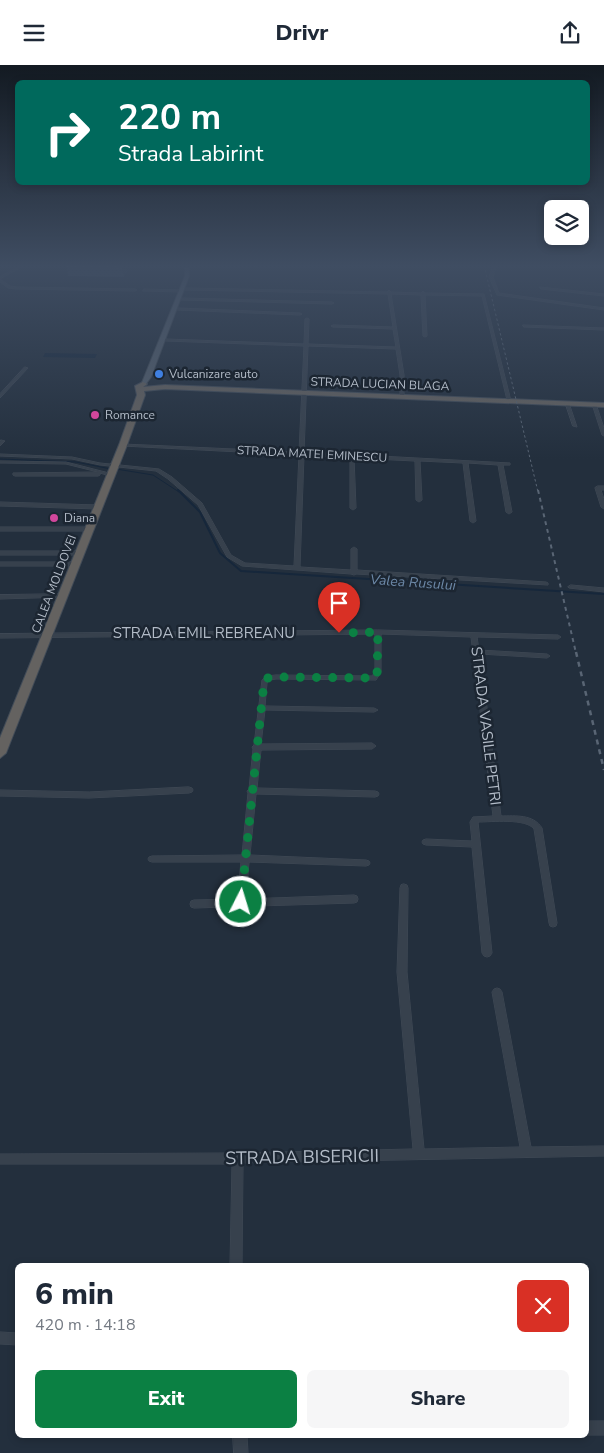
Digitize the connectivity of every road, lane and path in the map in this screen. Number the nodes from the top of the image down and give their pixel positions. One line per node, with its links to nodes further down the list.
1 (168, 330): 12 (main road, CALEA MOLDOVEI)
2 (170, 330): 8 (main road, CALEA MOLDOVEI)
3 (307, 330): 9 (street)
4 (394, 330): 10 (street)
5 (425, 330): 7 (street)
6 (492, 330): 16 (street)
7 (425, 336)
8 (166, 340): 9 (street); 12 (main road, CALEA MOLDOVEI)
9 (307, 345): 10 (street); 13 (street)
10 (397, 348): 14 (street)
11 (26, 368): 15 (street)
12 (147, 388): 13 (highway, STRADA LUCIAN BLAGA); 22 (highway, CALEA MOLDOVEI)
13 (305, 392): 14 (highway, STRADA LUCIAN BLAGA); 23 (street)
14 (402, 396): 16 (highway, STRADA LUCIAN BLAGA)
15 (0, 397)
16 (509, 400): 17 (highway, STRADA LUCIAN BLAGA)
17 (567, 403): 18 (highway, STRADA LUCIAN BLAGA); 20 (street)
18 (594, 404): 19 (highway, STRADA LUCIAN BLAGA); 21 (street)
19 (604, 405)
20 (575, 426)
21 (604, 435)
22 (123, 445): 23 (street, STRADA MATEI EMINESCU); 31 (highway, CALEA MOLDOVEI)
23 (300, 453): 25 (street, STRADA MATEI EMINESCU); 48 (street)
24 (0, 455): 31 (street)
25 (352, 456): 26 (street, STRADA MATEI EMINESCU); 38 (street)
26 (417, 459): 28 (street, STRADA MATEI EMINESCU); 34 (street)
27 (0, 461): 31 (street)
28 (465, 462): 29 (street, STRADA MATEI EMINESCU); 40 (street)
29 (500, 464): 30 (street, STRADA MATEI EMINESCU); 39 (street)
30 (508, 464)
31 (111, 470): 32 (street); 36 (highway, CALEA MOLDOVEI); 48 (street)
32 (15, 474)
33 (604, 488): 37 (street)
34 (420, 500)
35 (0, 504): 36 (street)
36 (98, 507): 42 (highway, CALEA MOLDOVEI)
37 (604, 507)
38 (353, 509)
39 (509, 512)
40 (473, 521)
41 (0, 529): 42 (street)
42 (89, 529): 45 (highway, CALEA MOLDOVEI)
43 (354, 549): 49 (street)
44 (0, 553): 45 (street)
45 (79, 553): 47 (highway, CALEA MOLDOVEI)
46 (0, 564): 47 (street)
47 (75, 564): 53 (highway, CALEA MOLDOVEI)
48 (297, 569): 49 (street)
49 (354, 573): 50 (street)
50 (546, 584)
51 (571, 587): 52 (street)
52 (604, 590)
53 (62, 596): 54 (street); 56 (highway, CALEA MOLDOVEI)
54 (0, 597)
55 (378, 632): 56 (street, STRADA EMIL REBREANU); 57 (street, STRADA EMIL REBREANU); 62 (street)
56 (48, 634): 58 (street, STRADA EMIL REBREANU); 66 (highway, CALEA MOLDOVEI)
57 (474, 635): 59 (street, STRADA EMIL REBREANU); 60 (street, STRADA VASILE PETRI)
58 (0, 636)
59 (558, 637)
60 (476, 652): 61 (street); 71 (street, STRADA VASILE PETRI)
61 (547, 656)
62 (260, 709): 63 (street); 64 (street)
63 (374, 710)
64 (256, 747): 65 (street); 68 (street)
65 (372, 747)
66 (0, 753)
67 (189, 790): 69 (street)
68 (251, 791): 70 (street); 75 (street)
69 (0, 793)
70 (375, 794)
71 (497, 818): 73 (street, STRADA VASILE PETRI); 81 (street, STRADA VASILE PETRI)
72 (426, 842): 73 (street)
73 (476, 844): 82 (street, STRADA VASILE PETRI)
74 (152, 859): 75 (street)
75 (245, 860): 76 (street); 79 (street)
76 (366, 863)
77 (404, 888): 86 (street)
78 (354, 899): 79 (street)
79 (241, 902): 80 (street)
80 (194, 904)
81 (554, 923)
82 (487, 953)
83 (497, 992): 85 (street)
84 (604, 1151): 85 (street, STRADA BISERICII)
85 (527, 1153): 86 (street, STRADA BISERICII)
86 (419, 1155): 87 (street, STRADA BISERICII)
87 (238, 1158): 88 (street, STRADA BISERICII); 89 (street)
88 (0, 1159)
89 (236, 1263)
90 (0, 1338): 91 (street)
91 (15, 1339)
92 (589, 1428): 93 (street)
93 (604, 1428)
94 (240, 1438): 95 (street)
95 (241, 1453)

